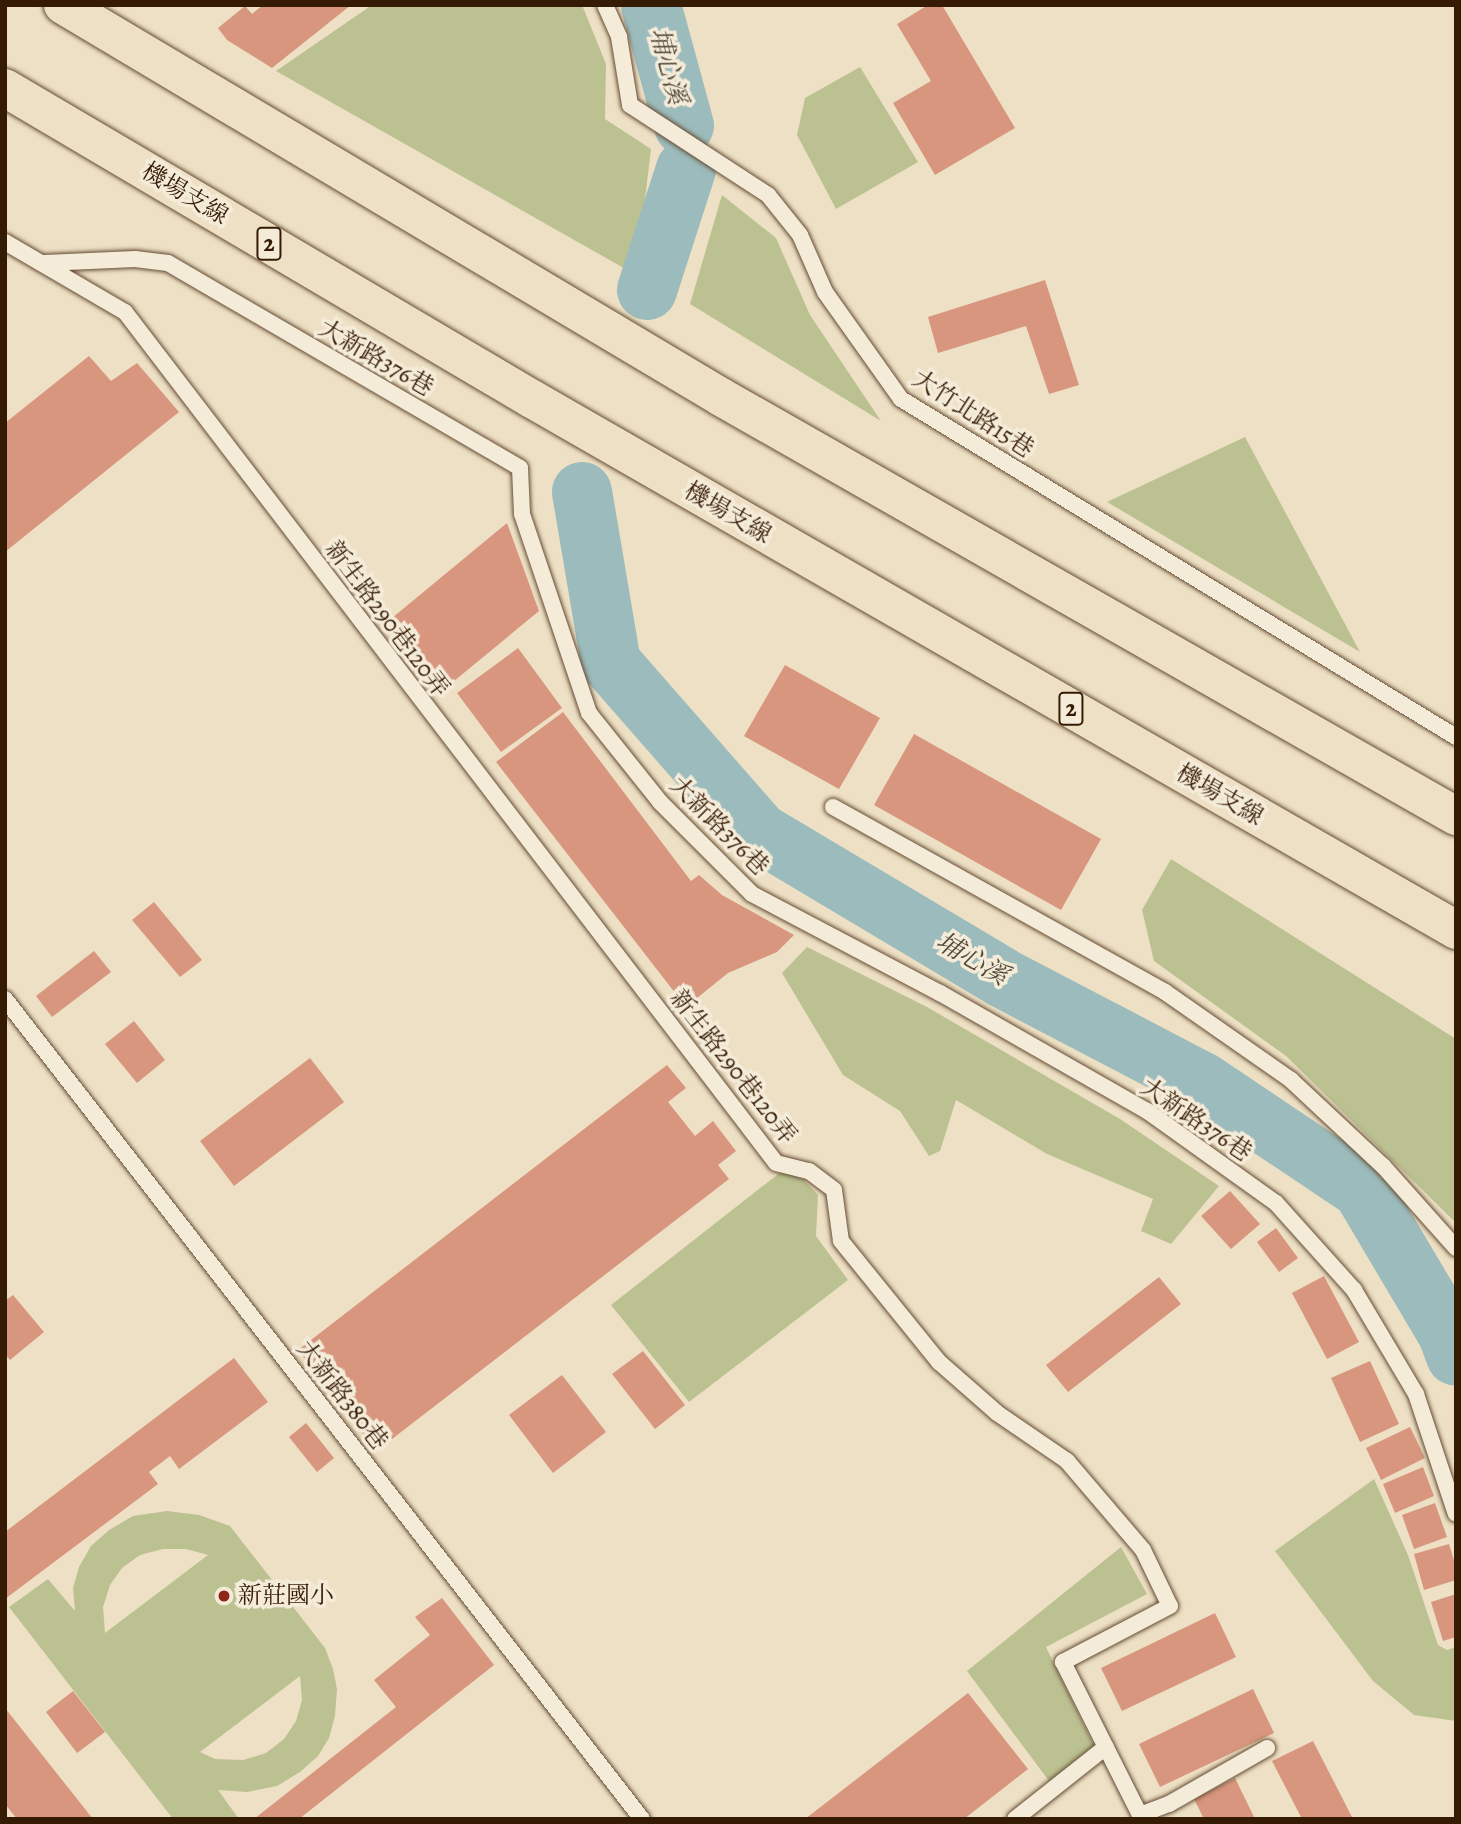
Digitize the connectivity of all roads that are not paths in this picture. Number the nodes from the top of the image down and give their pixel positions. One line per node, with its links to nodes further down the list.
1 (62, 5): 8 (highway)
2 (605, 5): 6 (lane, 大竹北路15巷)
3 (5, 88): 9 (highway, 機場支線 / 2)
4 (5, 242): 5 (lane, 新生路290巷120弄)
5 (45, 263): 12 (lane, 大新路376巷); 13 (lane, 新生路290巷120弄)
6 (1456, 737)
7 (833, 807): 11 (lane)
8 (1456, 816)
9 (1456, 930)
10 (5, 999): 16 (lane, 大新路380巷)
11 (1456, 1248)
12 (1456, 1514)
13 (1106, 1747): 15 (lane, 新生路290巷120弄); 17 (lane)
14 (1267, 1748): 15 (lane, 新生路290巷120弄)
15 (1169, 1804): 18 (lane)
16 (642, 1819)
17 (1015, 1819)
18 (1177, 1819)

